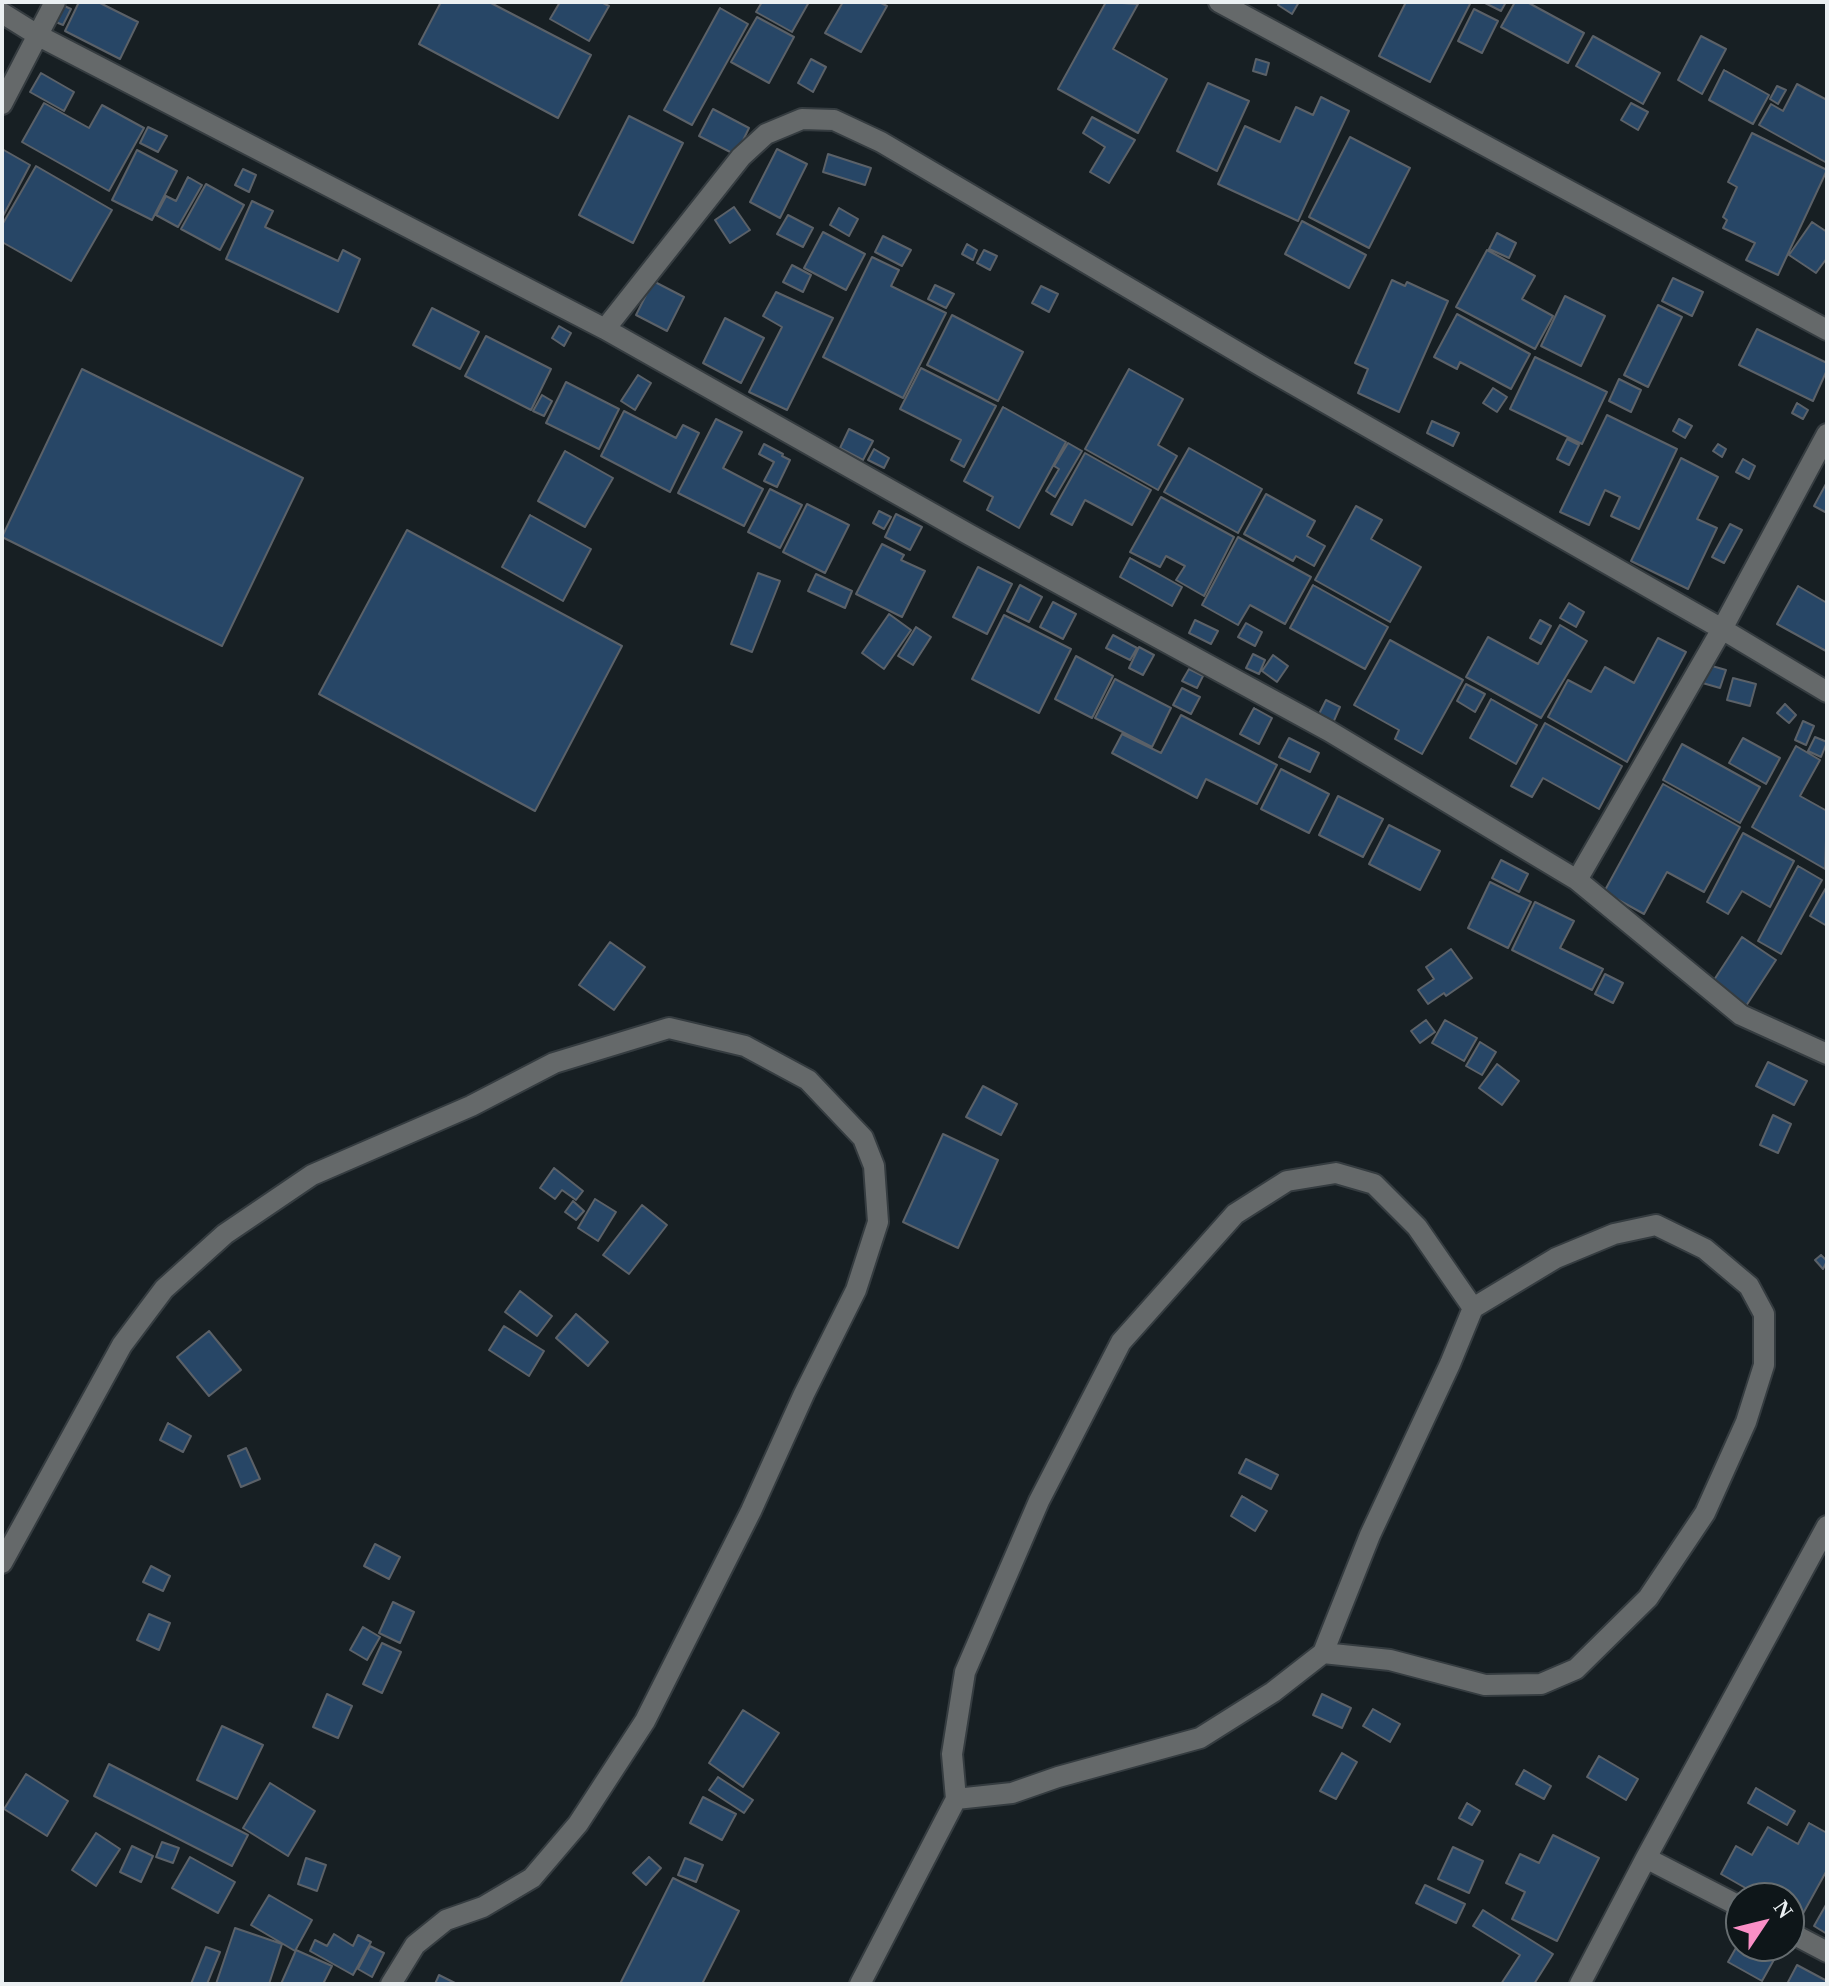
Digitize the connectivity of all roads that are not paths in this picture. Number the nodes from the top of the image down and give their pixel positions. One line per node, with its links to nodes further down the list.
1 (55, 2): 4 (street)
2 (1219, 2): 7 (street)
3 (2, 13): 4 (street)
4 (39, 36): 5 (street); 6 (street)
5 (2, 104)
6 (605, 329): 9 (street); 11 (street)
7 (1827, 330)
8 (1827, 434): 9 (street)
9 (1722, 629): 10 (street); 11 (street)
10 (1827, 692)
11 (1577, 880): 12 (street)
12 (1827, 1054)
13 (1473, 1308): 16 (street); 16 (street); 17 (street)
14 (1827, 1526): 18 (street)
15 (2, 1563): 22 (street)
16 (1323, 1653): 17 (street)
17 (956, 1799): 23 (street)
18 (1646, 1858): 19 (street); 24 (street)
19 (1725, 1899)
20 (1805, 1940): 21 (street)
21 (1827, 1952)
22 (391, 1984)
23 (860, 1984)
24 (1580, 1984)

